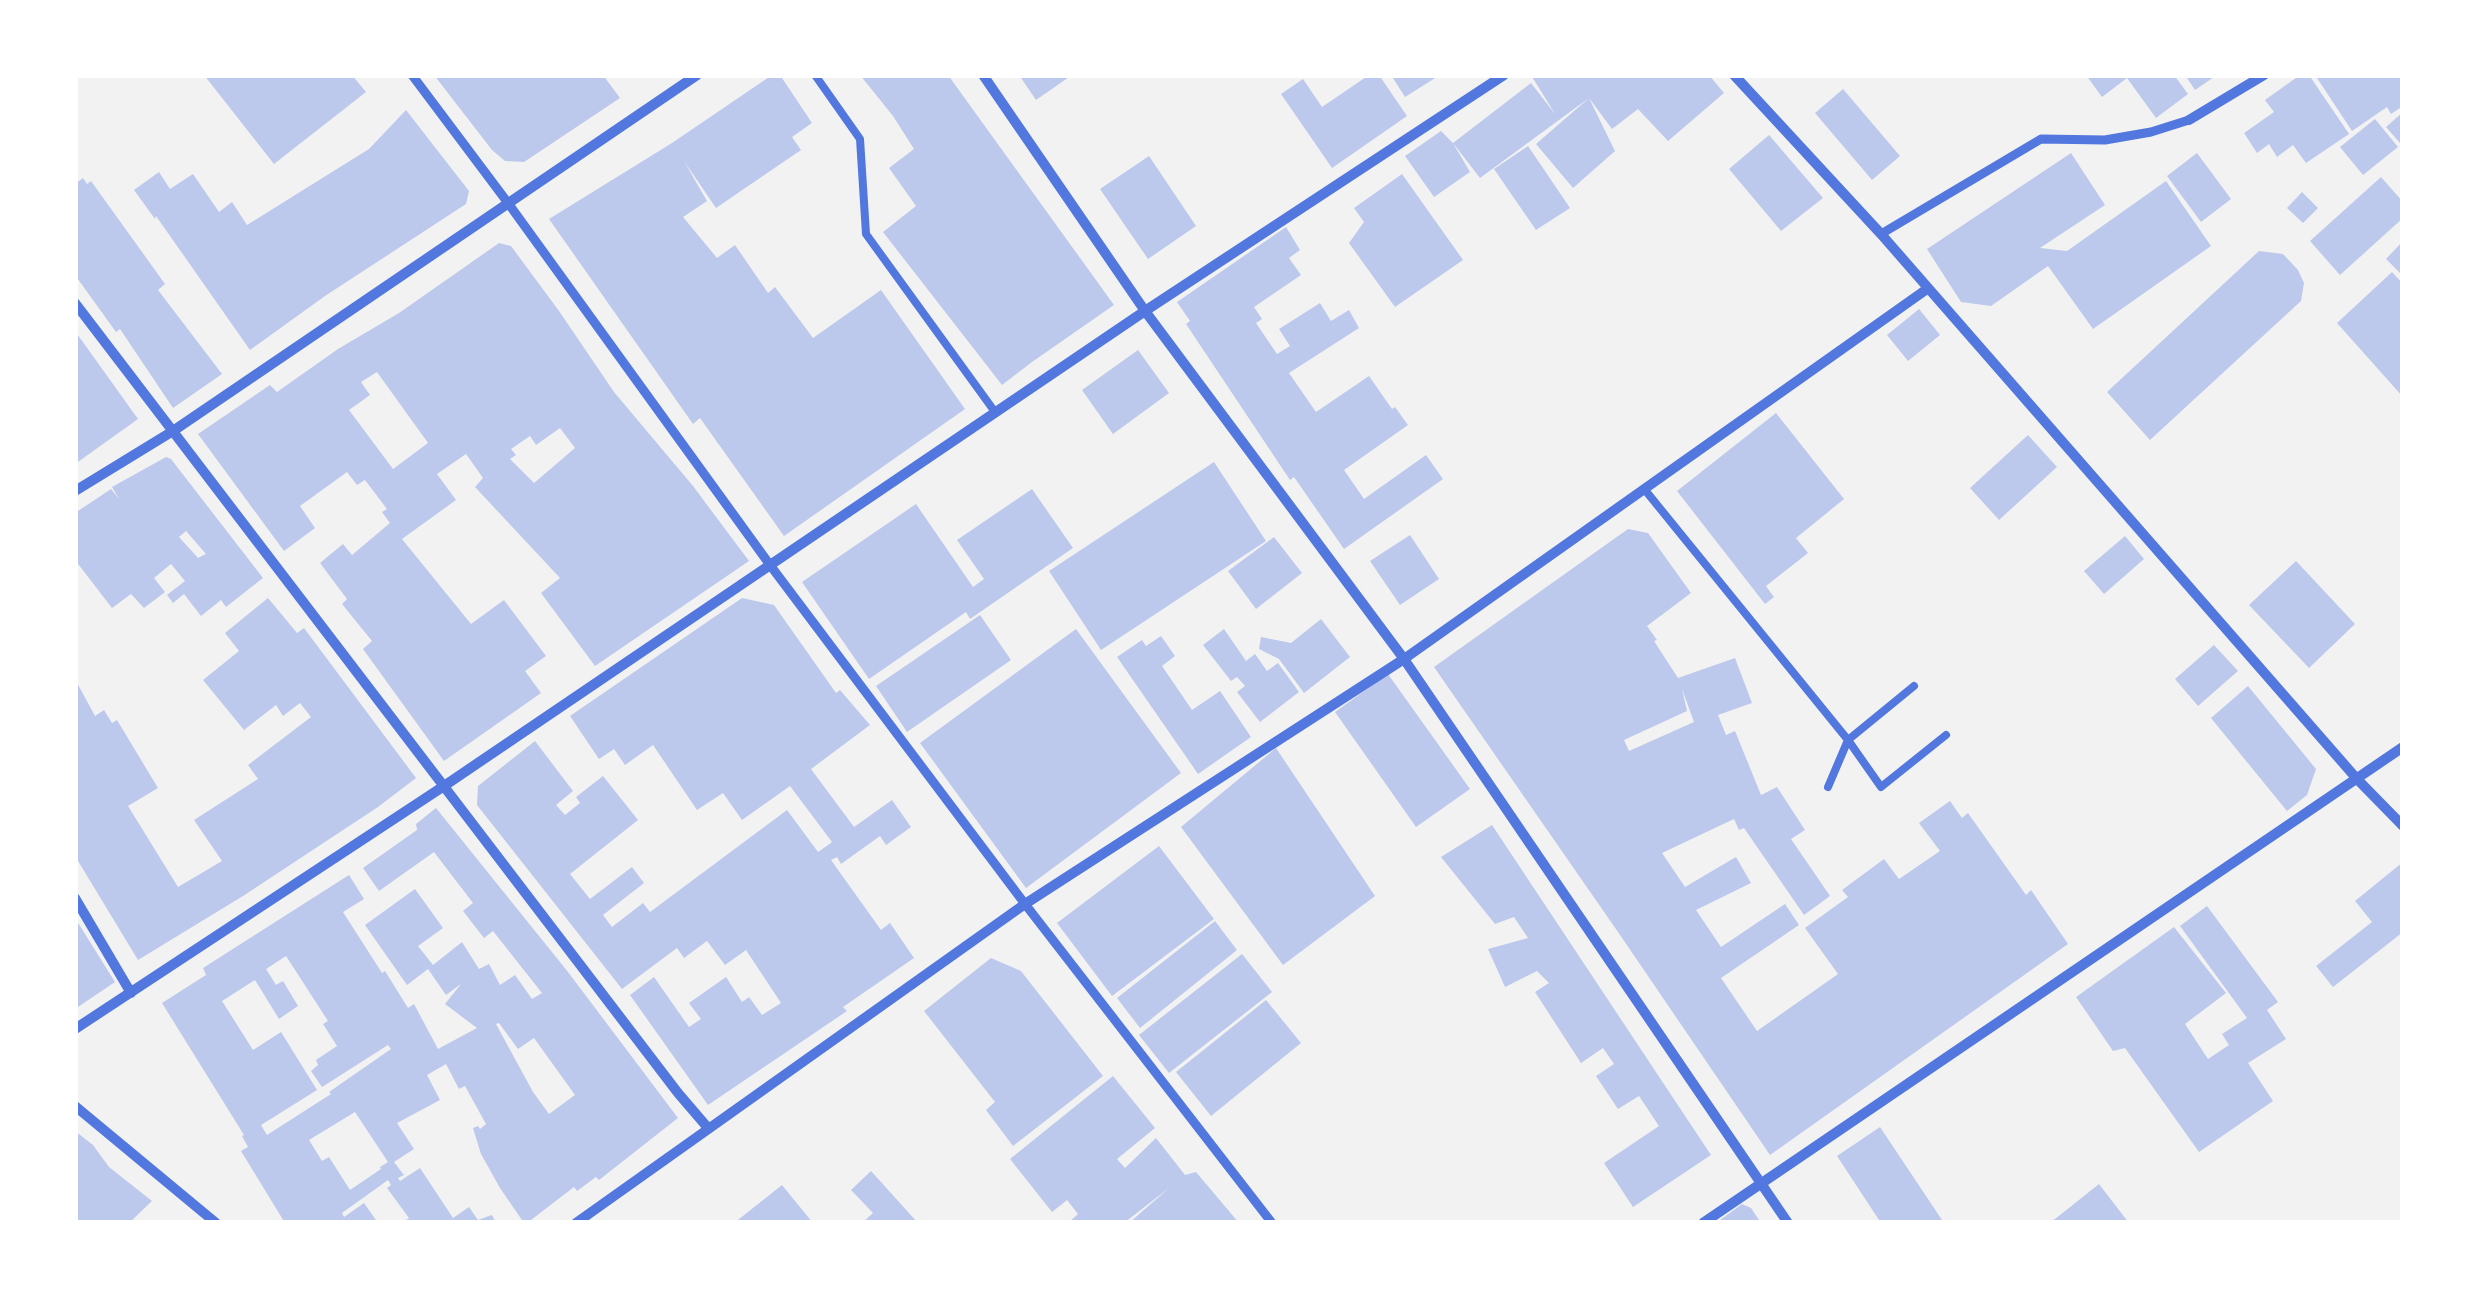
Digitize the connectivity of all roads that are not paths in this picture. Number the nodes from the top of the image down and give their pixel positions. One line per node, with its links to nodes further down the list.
1 (412, 75): 9 (street)
2 (697, 75): 9 (street)
3 (815, 75): 14 (lane)
4 (983, 75): 13 (street)
5 (1504, 75): 13 (street)
6 (1734, 75): 10 (street)
7 (2264, 75): 8 (street)
8 (2189, 120): 10 (street)
9 (508, 203): 15 (street); 18 (street)
10 (1882, 234): 11 (street)
11 (1927, 288): 17 (street); 24 (street)
12 (75, 303): 15 (street)
13 (1145, 311): 14 (street); 19 (street)
14 (995, 412): 18 (street)
15 (173, 431): 16 (street); 25 (street)
16 (75, 490)
17 (1645, 490): 19 (street); 22 (lane)
18 (770, 566): 25 (street); 29 (street)
19 (1404, 659): 29 (street); 34 (street)
20 (1914, 686): 22 (lane)
21 (1946, 736): 22 (lane)
22 (1848, 740): 26 (lane)
23 (2403, 747): 24 (street)
24 (2356, 779): 27 (street); 34 (street)
25 (444, 786): 30 (street); 33 (street)
26 (1828, 787)
27 (2403, 826)
28 (75, 898): 30 (street)
29 (1025, 904): 33 (street); 37 (street)
30 (131, 993): 31 (street)
31 (75, 1028)
32 (75, 1106): 35 (street)
33 (708, 1128): 36 (street)
34 (1761, 1184): 38 (street); 39 (street)
35 (216, 1223)
36 (576, 1223)
37 (1272, 1223)
38 (1703, 1223)
39 (1788, 1223)

